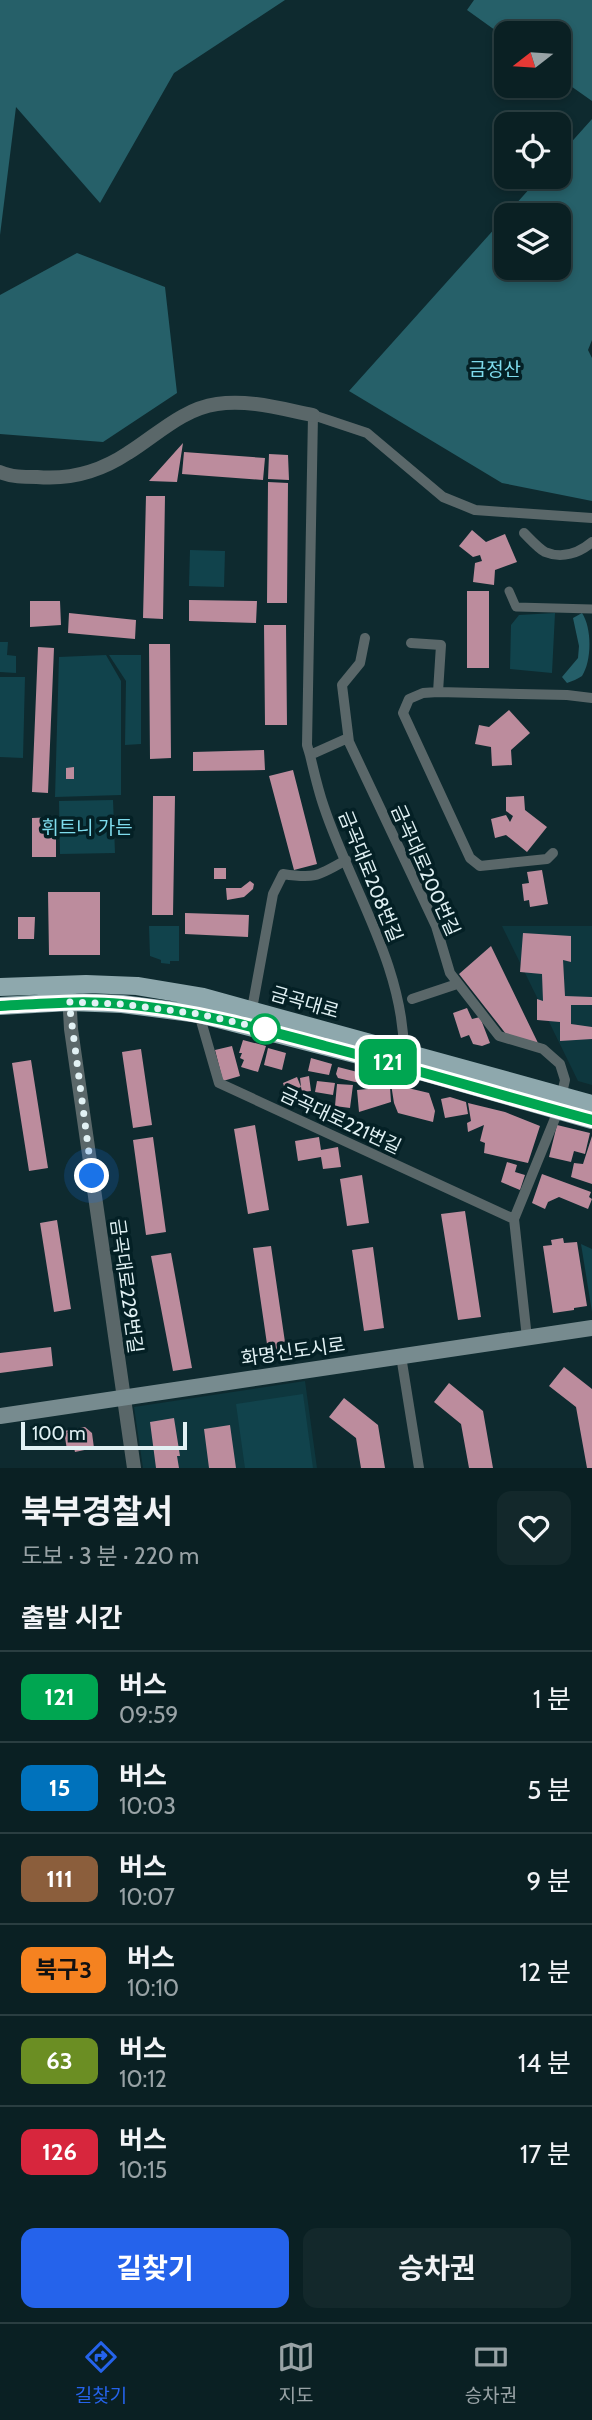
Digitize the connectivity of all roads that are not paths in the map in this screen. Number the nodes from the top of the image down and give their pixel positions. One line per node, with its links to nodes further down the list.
1 (313, 415): 2 (street); 3 (street); 13 (street, 금곡대로208번길)
2 (0, 472)
3 (592, 518)
4 (524, 533): 5 (street)
5 (592, 542)
6 (509, 591): 7 (street)
7 (592, 609)
8 (365, 638): 12 (street, 금곡대로200번길)
9 (411, 643): 10 (street)
10 (438, 692): 11 (street); 14 (street)
11 (592, 698)
12 (348, 738): 13 (street); 16 (street, 금곡대로200번길)
13 (310, 755): 15 (street, 금곡대로208번길)
14 (553, 853)
15 (346, 860): 21 (street); 23 (street, 금곡대로208번길)
16 (457, 984): 19 (street); 24 (street, 금곡대로200번길)
17 (0, 987): 18 (main road, 금곡대로)
18 (69, 993): 20 (main road, 금곡대로); 21 (main road, 금곡대로); 22 (main road, 금곡대로); 31 (street, 금곡대로229번길)
19 (412, 999)
20 (0, 1006)
21 (252, 1009): 23 (main road, 금곡대로)
22 (199, 1014): 24 (main road, 금곡대로); 27 (street, 금곡대로221번길)
23 (404, 1052): 24 (main road, 금곡대로)
24 (560, 1103): 25 (main road, 금곡대로); 26 (main road, 금곡대로); 27 (street)
25 (592, 1104)
26 (592, 1119)
27 (514, 1219): 29 (street)
28 (592, 1328): 29 (main road, 화명신도시로)
29 (527, 1338): 30 (main road, 화명신도시로)
30 (401, 1356): 31 (main road, 화명신도시로); 34 (street)
31 (124, 1397): 32 (main road, 화명신도시로); 33 (street, 금곡대로229번길)
32 (0, 1416)
33 (134, 1468)
34 (419, 1468)

